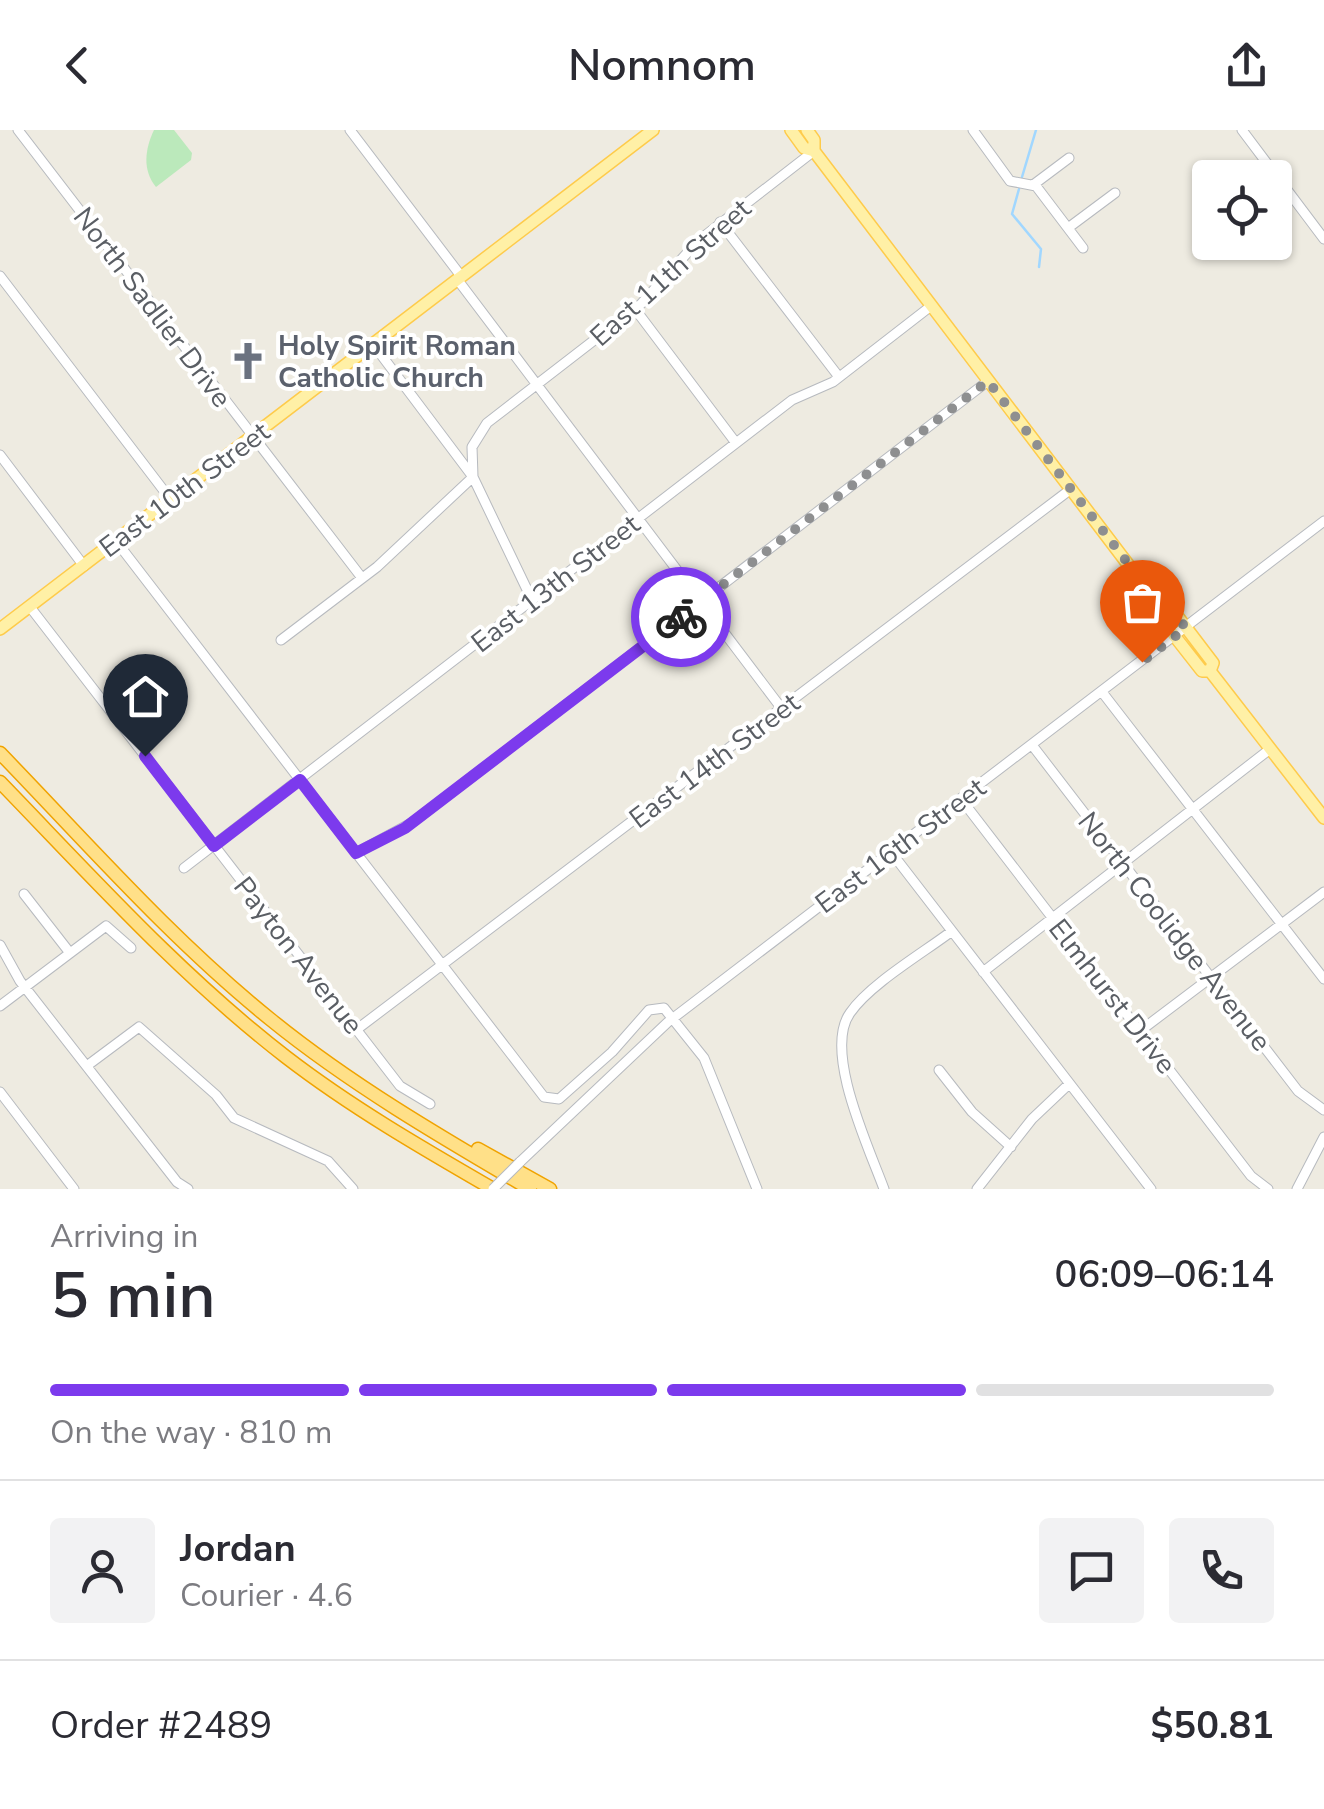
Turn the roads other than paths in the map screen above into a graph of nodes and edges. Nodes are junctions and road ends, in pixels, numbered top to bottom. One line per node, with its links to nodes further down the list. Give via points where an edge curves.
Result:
1 (18, 130): 24 (street, North Sadlier Drive)
2 (350, 130): 17 (street)
3 (653, 130): 17 (main road, East 10th Street)
4 (791, 130): 8 (main road)
5 (807, 130): 8 (main road)
6 (973, 130): 10 (street, via 1010,180)
7 (1242, 130): 14 (street)
8 (814, 151): 12 (street, East 11th Street); 18 (main road)
9 (1069, 158): 10 (street)
10 (1033, 185): 13 (street)
11 (1115, 193): 13 (street)
12 (720, 222): 19 (street, East 11th Street); 21 (street)
13 (1068, 228): 15 (street)
14 (1324, 239)
15 (1083, 248)
16 (0, 276): 29 (street)
17 (459, 278): 20 (main road, East 10th Street); 23 (street)
18 (932, 306): 21 (street, East 13th Street); 22 (main road)
19 (635, 309): 23 (street, East 11th Street); 25 (street)
20 (373, 344): 24 (main road, East 10th Street); 27 (street)
21 (839, 377): 25 (street, East 13th Street, via 792,400)
22 (988, 381): 28 (main road); 37 (street)
23 (537, 384): 27 (street, East 11th Street, via 479,431 471,450); 30 (street)
24 (253, 437): 29 (main road, East 10th Street); 34 (street, North Sadlier Drive)
25 (736, 443): 30 (street, East 13th Street)
26 (0, 455): 33 (street)
27 (473, 477): 34 (street); 36 (street)
28 (1071, 489): 35 (main road); 45 (street, East 14th Street)
29 (171, 500): 32 (main road, East 10th Street)
30 (639, 518): 36 (street, East 13th Street); 37 (street)
31 (1324, 521): 39 (street, East 16th Street)
32 (116, 541): 33 (main road, East 10th Street); 49 (street)
33 (84, 566): 38 (main road, East 10th Street)
34 (362, 578): 42 (street)
35 (1150, 592): 39 (main road, via 1158,592); 41 (main road, via 1147,601)
36 (532, 600): 49 (street, East 13th Street)
37 (702, 601): 45 (street); 56 (street, via 405,828)
38 (30, 607): 40 (main road, East 10th Street); 54 (street, Payton Avenue)
39 (1186, 628): 41 (street, East 16th Street); 43 (main road, via 1213,664)
40 (0, 629)
41 (1175, 636): 43 (main road, via 1202,671); 44 (street, East 16th Street)
42 (281, 640)
43 (1210, 671): 47 (main road)
44 (1102, 692): 46 (street, East 16th Street); 52 (street)
45 (782, 709): 67 (street, East 14th Street)
46 (1032, 745): 51 (street, East 16th Street); 57 (street, North Coolidge Avenue)
47 (1270, 749): 52 (street); 53 (main road)
48 (0, 753): 82 (highway, via 231,986 290,1035)
49 (300, 780): 54 (street, East 13th Street); 56 (street)
50 (0, 782): 89 (highway, via 148,936 252,1030 336,1094)
51 (960, 799): 55 (street, East 16th Street); 61 (street, Elmhurst Drive)
52 (1193, 810): 57 (street); 62 (street)
53 (1322, 811)
54 (214, 846): 58 (street, East 13th Street); 74 (street, Payton Avenue)
55 (891, 852): 63 (street); 73 (street, East 16th Street)
56 (356, 853): 67 (street)
57 (1123, 864): 61 (street); 69 (street, North Coolidge Avenue)
58 (184, 868)
59 (1324, 892): 62 (street)
60 (24, 894): 66 (street)
61 (1053, 918): 68 (street); 75 (street, Elmhurst Drive)
62 (1281, 924): 69 (street); 70 (street)
63 (952, 931): 68 (street); 93 (street, via 856,1006 840,1035 842,1063)
64 (0, 944): 71 (street)
65 (131, 948): 66 (street, via 106,926)
66 (70, 953): 71 (street)
67 (442, 965): 73 (street, via 553,1101 612,1052 649,1010 661,1007); 74 (street, East 14th Street)
68 (983, 972): 78 (street)
69 (1211, 977): 75 (street); 81 (street, North Coolidge Avenue, via 1298,1090)
70 (1324, 979)
71 (25, 988): 72 (street); 76 (street)
72 (0, 1006)
73 (674, 1017): 89 (street, East 16th Street, bridge); 92 (street, via 708,1065)
74 (356, 1030): 80 (street, Payton Avenue, via 400,1086)
75 (1140, 1031): 96 (street, Elmhurst Drive)
76 (88, 1066): 87 (street); 88 (street, via 138,1027 234,1118 328,1162)
77 (939, 1070): 84 (street)
78 (1069, 1084): 84 (street); 85 (street)
79 (0, 1092): 86 (street)
80 (430, 1104)
81 (1324, 1110)
82 (406, 1113): 90 (highway); 91 (highway)
83 (1324, 1136): 97 (street)
84 (1011, 1147): 94 (street)
85 (1148, 1185): 95 (street)
86 (74, 1189)
87 (188, 1189)
88 (353, 1189)
89 (493, 1189)
90 (530, 1189)
91 (550, 1189)
92 (757, 1189)
93 (884, 1189)
94 (977, 1189)
95 (1133, 1189)
96 (1268, 1189)
97 (1297, 1189)

